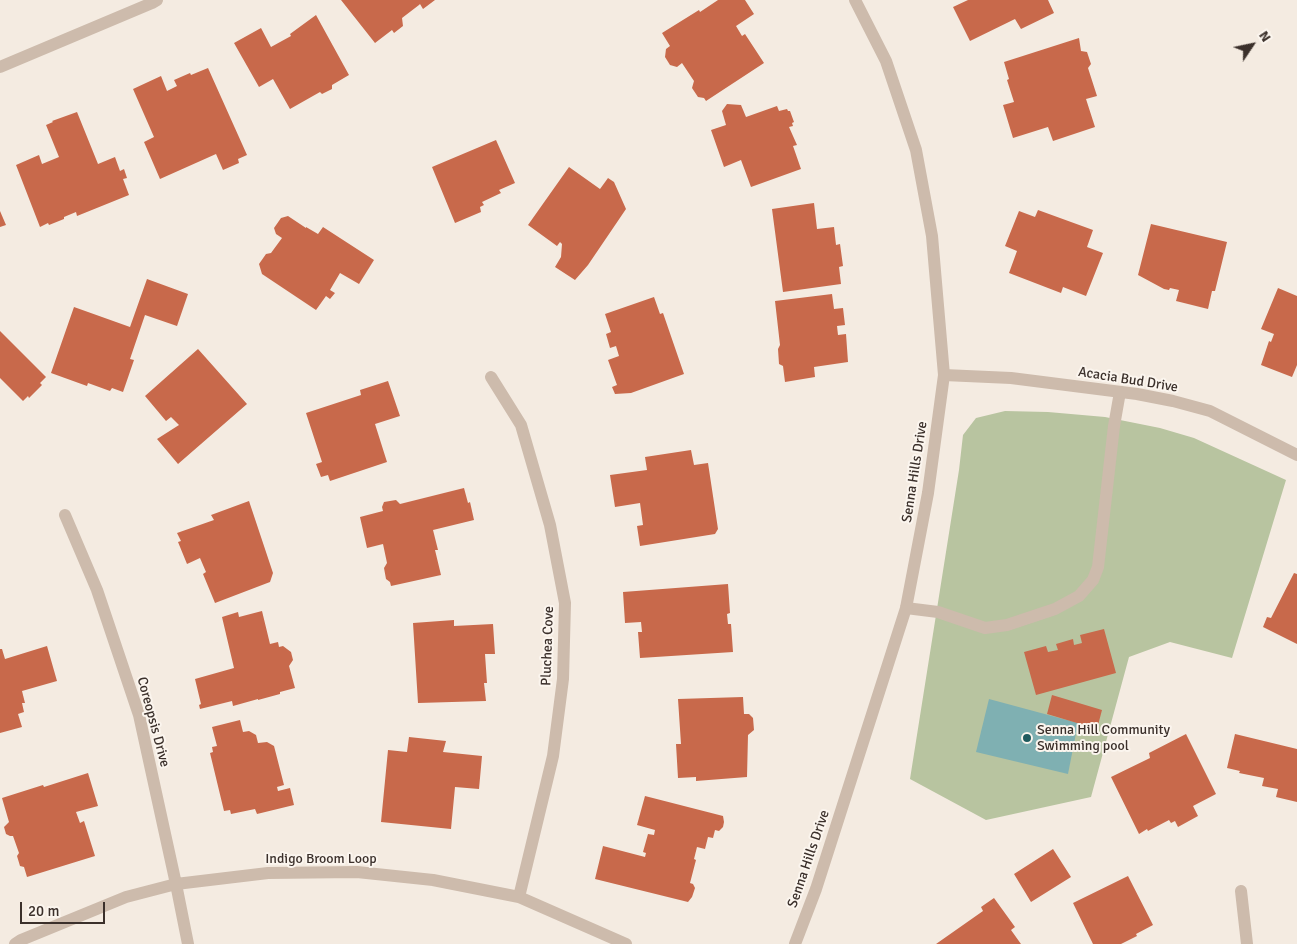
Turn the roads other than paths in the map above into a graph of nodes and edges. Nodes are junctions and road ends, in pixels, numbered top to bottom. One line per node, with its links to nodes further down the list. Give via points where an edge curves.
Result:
1 (158, 0): 3 (street)
2 (855, 0): 4 (street, Senna Hills Drive, via 886,61 916,150 932,236)
3 (0, 67)
4 (944, 375): 6 (street, Acacia Bud Drive, via 1011,378); 9 (street, Senna Hills Drive, via 928,493)
5 (492, 376): 12 (street, Pluchea Cove, via 521,425 550,525 565,603 563,679 553,756)
6 (1120, 392): 7 (street, Acacia Bud Drive, via 1210,411); 9 (street, via 1098,567 1093,580 1079,596 1007,625 985,628 938,612)
7 (1297, 455)
8 (65, 515): 10 (street, Coreopsis Drive, via 97,590 139,715)
9 (906, 608): 16 (street, Senna Hills Drive, via 816,889)
10 (176, 884): 12 (street, Indigo Broom Loop, via 268,873 357,872 433,880); 13 (street, Indigo Broom Loop, via 126,896); 14 (street, Coreopsis Drive)
11 (1241, 891): 17 (street)
12 (519, 896): 15 (street, Indigo Broom Loop)
13 (15, 944)
14 (188, 944)
15 (626, 944)
16 (795, 944)
17 (1247, 944)

